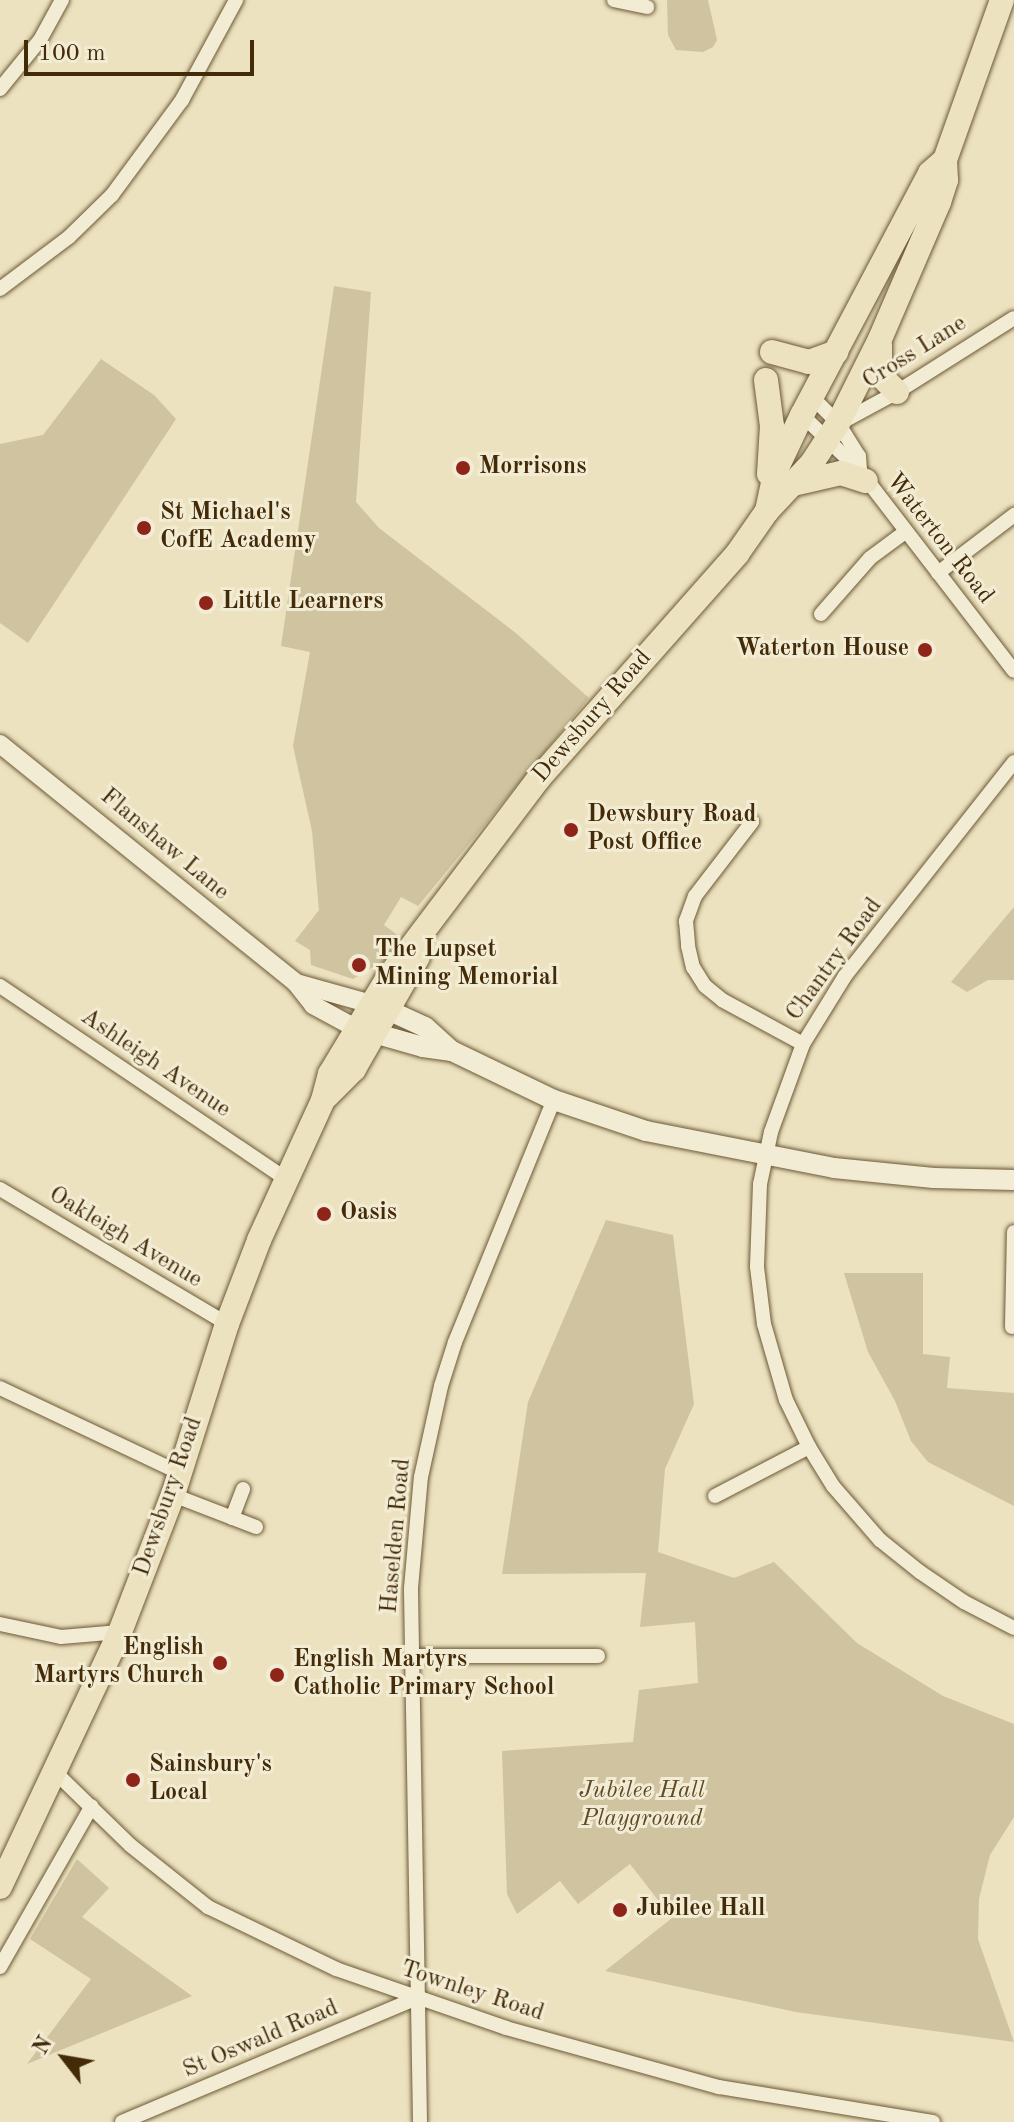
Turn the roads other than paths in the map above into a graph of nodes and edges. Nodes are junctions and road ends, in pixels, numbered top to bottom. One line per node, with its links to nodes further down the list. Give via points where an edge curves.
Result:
1 (62, 0): 6 (street, via 40,40)
2 (236, 0): 8 (street, via 182,100 112,195 69,237)
3 (614, 0): 5 (street)
4 (1002, 0): 7 (highway, Dewsbury Road)
5 (647, 7)
6 (0, 89)
7 (945, 160): 10 (highway, Dewsbury Road, via 939,202); 12 (highway, Dewsbury Road, via 930,173)
8 (0, 289)
9 (1014, 318): 14 (street, Cross Lane)
10 (880, 339): 14 (highway, via 880,375); 15 (highway, via 849,367)
11 (772, 352): 12 (highway, via 809,362)
12 (836, 352): 15 (highway, Dewsbury Road)
13 (766, 380): 17 (highway)
14 (897, 392): 15 (street, Cross Lane)
15 (820, 419): 16 (street, Waterton Road, via 859,456); 17 (highway, Dewsbury Road); 17 (highway, Dewsbury Road)
16 (863, 476): 17 (highway, via 841,473); 19 (street, Waterton Road)
17 (776, 494): 28 (highway, Dewsbury Road, via 726,567 539,778 427,931 415,966)
18 (1014, 515): 20 (street)
19 (905, 532): 20 (street, Waterton Road); 21 (street, via 870,558)
20 (938, 573): 22 (street, Waterton Road)
21 (821, 614)
22 (1014, 671)
23 (0, 744): 26 (street, Flanshaw Lane)
24 (1014, 762): 30 (street, Chantry Road, via 845,976)
25 (752, 822): 30 (street, via 695,896 686,921 688,946 705,986)
26 (296, 983): 28 (street, Flanshaw Lane); 29 (street, Flanshaw Lane, via 313,1005)
27 (0, 986): 34 (street, Ashleigh Avenue)
28 (380, 1006): 29 (highway, Dewsbury Road); 31 (main road, via 425,1027)
29 (366, 1030): 31 (main road); 34 (highway, Dewsbury Road, via 330,1074)
30 (803, 1044): 33 (street, Chantry Road)
31 (452, 1051): 32 (main road)
32 (554, 1100): 33 (main road, via 646,1131); 50 (street, Haselden Road, via 441,1386 421,1477)
33 (766, 1158): 35 (main road, via 888,1174); 41 (street, Chantry Road, via 757,1267 764,1324 786,1400)
34 (285, 1178): 38 (highway, Dewsbury Road)
35 (1014, 1180)
36 (0, 1189): 38 (street, Oakleigh Avenue)
37 (1014, 1232): 39 (street)
38 (227, 1324): 42 (highway, Dewsbury Road)
39 (1012, 1327)
40 (0, 1388): 42 (street)
41 (809, 1447): 44 (street); 48 (street, Chantry Road, via 833,1486 880,1540 941,1588)
42 (177, 1484): 45 (street); 49 (highway, Dewsbury Road)
43 (243, 1489): 45 (street)
44 (715, 1496)
45 (232, 1518): 46 (street)
46 (256, 1527)
47 (0, 1624): 49 (street, via 61,1637)
48 (1014, 1628)
49 (120, 1632): 52 (highway, Dewsbury Road)
50 (411, 1656): 51 (street); 56 (street, Haselden Road)
51 (598, 1656)
52 (56, 1773): 53 (street, Townley Road); 54 (highway, Dewsbury Road)
53 (92, 1806): 55 (street); 56 (street, Townley Road, via 147,1860 208,1907 336,1969)
54 (0, 1887)
55 (0, 1967)
56 (417, 1998): 57 (street, St Oswald Road); 58 (street, Haselden Road); 59 (street, Townley Road, via 719,2087)
57 (122, 2122)
58 (420, 2122)
59 (933, 2122)

